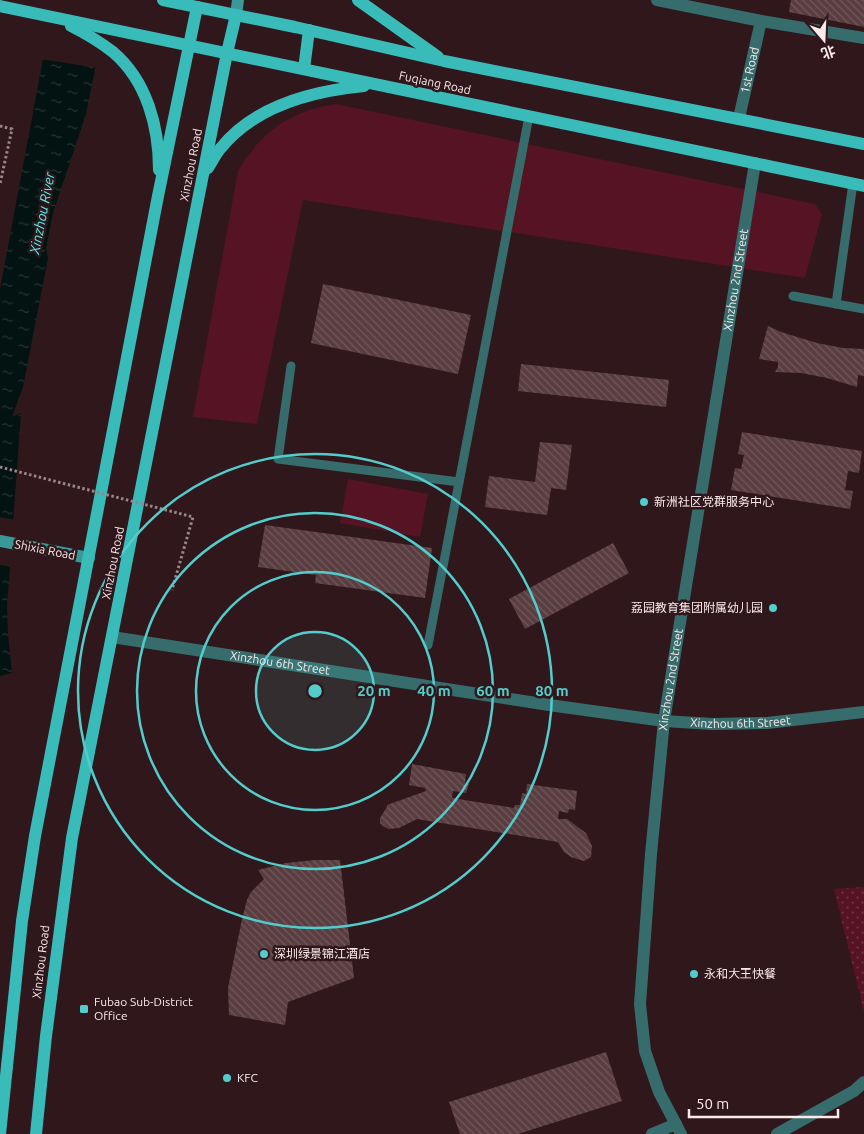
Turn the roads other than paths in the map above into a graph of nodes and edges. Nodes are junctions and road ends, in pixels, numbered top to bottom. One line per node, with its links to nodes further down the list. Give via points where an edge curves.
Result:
1 (163, 0): 5 (main road, Fuqiang Road)
2 (238, 0): 7 (street, Xinzhou Road)
3 (358, 0): 14 (main road)
4 (657, 0): 9 (street)
5 (198, 4): 7 (main road, Fuqiang Road); 12 (main road, Xinzhou Road)
6 (0, 6): 8 (main road, Fuqiang Road)
7 (236, 15): 10 (main road, Fuqiang Road); 13 (main road, Xinzhou Road)
8 (60, 20): 12 (main road, Fuqiang Road); 23 (main road, via 113,52 143,93 154,122 159,158)
9 (761, 22): 11 (street); 18 (street, 1st Road)
10 (309, 30): 14 (main road, Fuqiang Road); 15 (main road)
11 (864, 38)
12 (190, 45): 13 (main road, Fuqiang Road); 23 (main road, Xinzhou Road)
13 (227, 53): 15 (main road, Fuqiang Road); 21 (main road, Xinzhou Road)
14 (444, 62): 18 (main road, Fuqiang Road)
15 (304, 69): 16 (main road, Fuqiang Road)
16 (378, 85): 17 (main road, Fuqiang Road); 21 (main road, via 315,94 262,114 239,129 219,149)
17 (529, 116): 20 (main road, Fuqiang Road); 28 (lane)
18 (739, 118): 19 (main road, Fuqiang Road)
19 (864, 144)
20 (755, 163): 22 (main road, Fuqiang Road); 34 (street, Xinzhou 2nd Street)
21 (202, 177): 31 (main road, Xinzhou Road)
22 (858, 185): 25 (lane)
23 (158, 196): 30 (main road, Xinzhou Road)
24 (793, 296): 25 (lane)
25 (836, 304): 26 (lane)
26 (864, 309)
27 (291, 366): 28 (lane, via 278,459)
28 (459, 482): 32 (lane)
29 (0, 541): 30 (street, Shixia Road)
30 (89, 558): 37 (main road, Xinzhou Road, via 30,867)
31 (112, 637): 34 (street, Xinzhou 6th Street); 38 (main road, Xinzhou Road, via 72,838)
32 (428, 645)
33 (864, 712): 34 (street, Xinzhou 6th Street, via 767,723)
34 (664, 721): 36 (street, Xinzhou 2nd Street, via 650,854 640,1004 645,1051 659,1092)
35 (864, 1082): 40 (street, via 854,1091)
36 (679, 1129): 39 (street)
37 (0, 1134)
38 (36, 1134)
39 (652, 1134)
40 (777, 1134)

